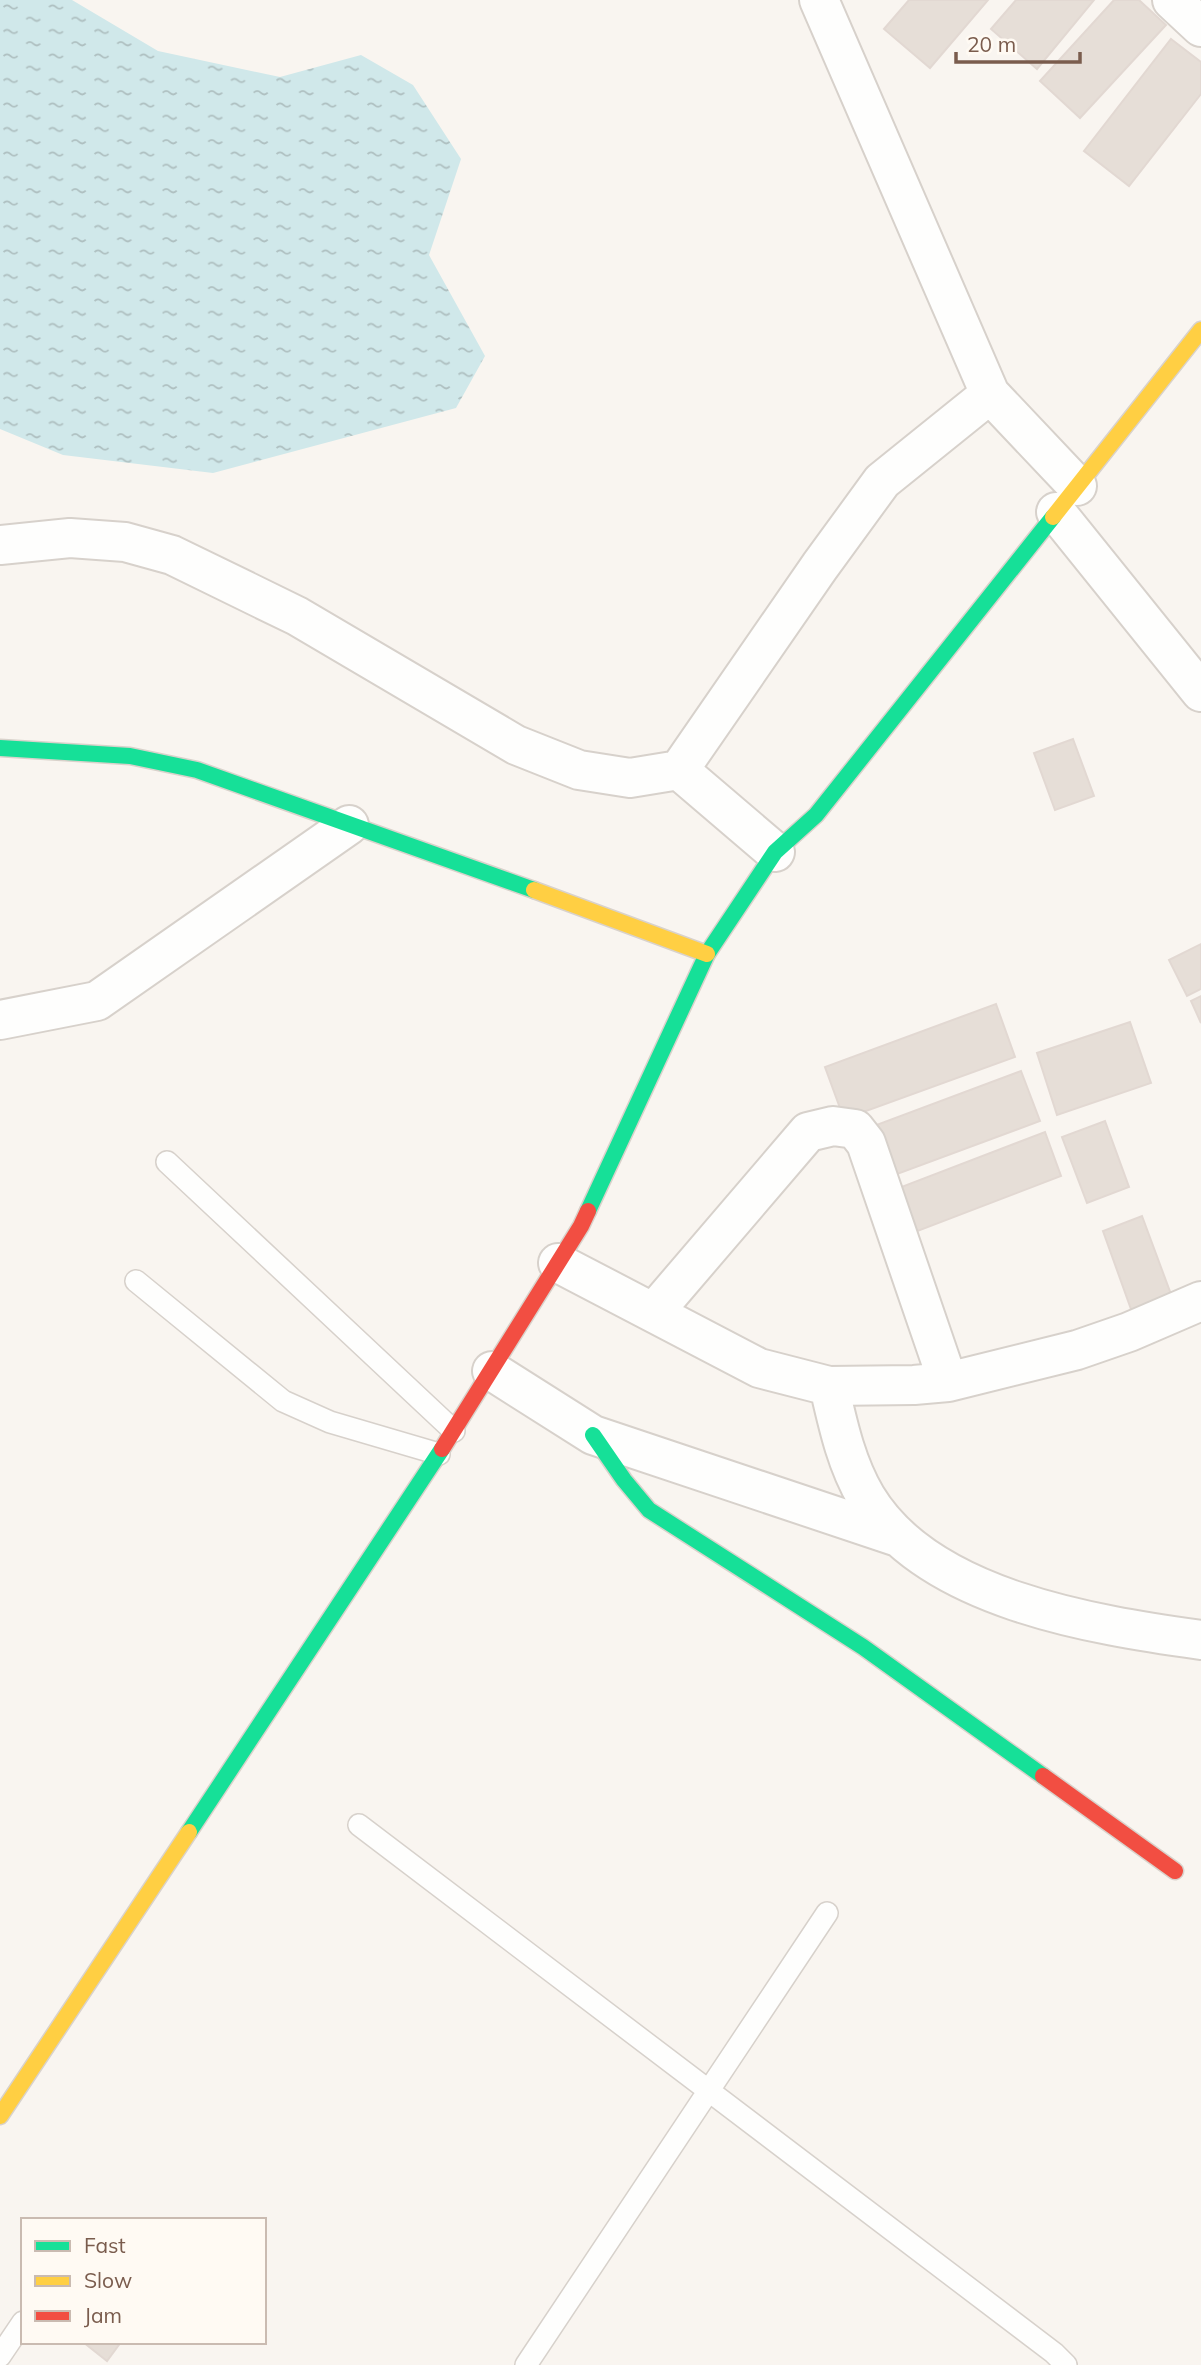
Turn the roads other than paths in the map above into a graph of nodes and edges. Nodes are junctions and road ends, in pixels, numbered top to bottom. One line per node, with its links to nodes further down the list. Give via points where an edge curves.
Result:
1 (819, 0): 5 (street)
2 (1172, 0): 3 (street)
3 (1201, 27)
4 (1201, 330): 6 (street)
5 (990, 394): 6 (street); 10 (street, via 882,481)
6 (1067, 499): 8 (street); 12 (street, via 816,815)
7 (0, 545): 10 (street, via 70,538 125,542 172,555 297,616 516,745 579,770 630,778)
8 (1201, 692)
9 (0, 748): 11 (street, via 131,756 197,770)
10 (679, 770): 12 (street)
11 (349, 825): 13 (street); 14 (street, via 97,1001)
12 (775, 852): 13 (street)
13 (706, 954): 16 (street, via 581,1226)
14 (0, 1020)
15 (167, 1162): 23 (lane)
16 (558, 1263): 19 (street); 20 (street)
17 (136, 1281): 25 (lane, via 284,1401 330,1422)
18 (1201, 1301): 21 (street, via 1077,1350)
19 (654, 1312): 21 (street, via 808,1132 833,1126 855,1129 866,1143); 22 (street, via 759,1368)
20 (492, 1371): 23 (street); 24 (street)
21 (948, 1381): 22 (street)
22 (829, 1386): 26 (street, via 847,1459 867,1499)
23 (454, 1431): 25 (street)
24 (593, 1435): 26 (street); 29 (street, via 649,1510 863,1647)
25 (439, 1454): 32 (street)
26 (898, 1537): 27 (street, via 941,1569 1014,1600 1107,1624)
27 (1201, 1640)
28 (359, 1825): 31 (lane)
29 (1175, 1871)
30 (827, 1913): 31 (lane)
31 (708, 2091): 35 (lane); 36 (lane)
32 (0, 2116)
33 (21, 2325): 34 (lane)
34 (0, 2356)
35 (526, 2365)
36 (1066, 2365)

